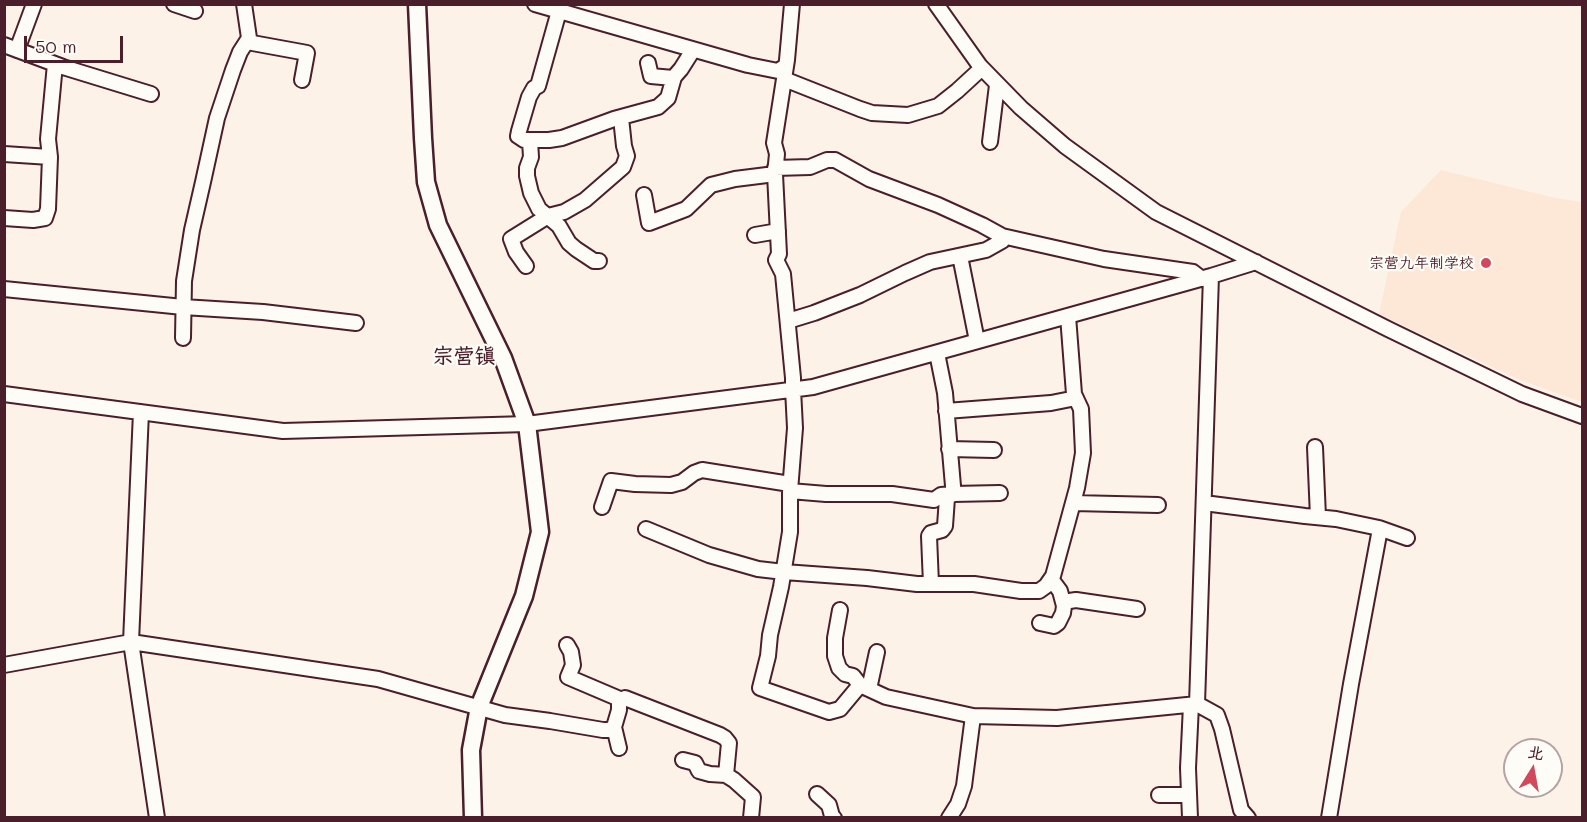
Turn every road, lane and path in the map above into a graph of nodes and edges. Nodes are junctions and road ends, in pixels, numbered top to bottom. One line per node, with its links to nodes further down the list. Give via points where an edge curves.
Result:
1 (34, 4): 11 (street)
2 (174, 4): 8 (street)
3 (244, 4): 10 (street)
4 (417, 4): 52 (street, via 426,182 438,225 503,358)
5 (535, 4): 9 (street)
6 (792, 4): 16 (street)
7 (936, 4): 15 (street)
8 (195, 11)
9 (559, 11): 12 (street); 22 (street, via 538,86 529,97 518,136)
10 (247, 42): 18 (street, via 307,53); 39 (street, via 217,118 192,230)
11 (11, 47): 14 (street)
12 (693, 50): 16 (street); 17 (street)
13 (648, 63): 17 (street, via 651,76)
14 (55, 64): 20 (street); 25 (street)
15 (982, 68): 16 (street, via 938,106 908,115 872,113 826,97); 19 (street)
16 (785, 72): 26 (street, via 774,143)
17 (674, 78): 21 (street, via 668,98 658,107)
18 (302, 80)
19 (997, 86): 23 (street); 35 (street, via 1065,146 1156,212)
20 (151, 94)
21 (621, 118): 22 (street, via 562,138); 28 (street, via 627,156 623,167 585,200)
22 (530, 141): 28 (street, via 527,176 531,193 539,209)
23 (990, 142)
24 (4, 154): 25 (street)
25 (50, 157): 29 (street, via 45,218)
26 (775, 171): 27 (street, via 711,185 686,209 649,223); 30 (street); 32 (street, via 835,160 869,179 938,205)
27 (644, 195)
28 (548, 216): 34 (street, via 569,243 586,257); 36 (street, via 512,239)
29 (4, 218)
30 (778, 231): 31 (street); 41 (street, via 776,260 783,274)
31 (755, 235)
32 (1002, 236): 33 (street, via 1002,241 986,250); 37 (street, via 1104,259 1193,272)
33 (960, 256): 41 (street, via 930,262 860,295); 44 (street)
34 (599, 261)
35 (1256, 262): 37 (street); 51 (street, via 1522,394)
36 (526, 266)
37 (1207, 278): 40 (street); 60 (street)
38 (4, 289): 39 (street)
39 (183, 307): 42 (street); 43 (street)
40 (1068, 316): 44 (street); 48 (street)
41 (788, 321): 46 (street)
42 (356, 322)
43 (183, 338)
44 (976, 341): 45 (street)
45 (937, 352): 46 (street, via 813,387); 49 (street)
46 (793, 389): 52 (street); 56 (street, via 795,428)
47 (4, 394): 50 (street)
48 (1076, 398): 49 (street); 59 (street, via 1081,409 1083,453)
49 (946, 411): 54 (street)
50 (141, 412): 52 (street, via 283,431); 74 (street)
51 (1582, 416)
52 (527, 424): 81 (street, via 540,532 524,596)
53 (1315, 447): 63 (street)
54 (949, 449): 55 (street); 57 (street)
55 (994, 450)
56 (790, 488): 57 (street, via 934,500); 62 (street, via 702,471 671,485 611,481); 67 (street, via 790,532)
57 (953, 494): 58 (street); 69 (street, via 947,498 945,526 929,536)
58 (1000, 494)
59 (1073, 503): 61 (street); 68 (street)
60 (1204, 503): 63 (street); 80 (street)
61 (1158, 505)
62 (602, 507)
63 (1318, 517): 65 (street)
64 (646, 529): 67 (street, via 710,555)
65 (1380, 529): 66 (street); 97 (street)
66 (1407, 538)
67 (783, 572): 69 (street); 78 (street, via 760,688 829,712 840,710)
68 (1051, 579): 69 (street, via 1039,591); 70 (street)
69 (930, 584)
70 (1063, 602): 71 (street, via 1076,600); 73 (street, via 1058,624)
71 (1137, 609)
72 (840, 610): 78 (street, via 835,656 839,668)
73 (1040, 623)
74 (131, 642): 77 (street); 81 (street, via 378,679); 90 (street)
75 (567, 645): 79 (street, via 573,665 568,677)
76 (877, 652): 78 (street)
77 (4, 664)
78 (865, 687): 82 (street, via 886,697)
79 (622, 700): 83 (street); 86 (street, via 725,738 729,743)
80 (1194, 705): 82 (street, via 1057,718); 89 (street); 96 (street, via 1217,715 1241,810)
81 (479, 707): 83 (street, via 505,715 597,729); 91 (street, via 471,750)
82 (973, 717): 94 (street, via 963,786)
83 (614, 727): 84 (street)
84 (619, 748)
85 (683, 760): 86 (street, via 699,771)
86 (726, 775): 92 (street, via 753,796)
87 (817, 794): 93 (street, via 829,805)
88 (1159, 795): 89 (street)
89 (1189, 795): 95 (street)
90 (157, 818)
91 (473, 818)
92 (751, 818)
93 (834, 818)
94 (949, 818)
95 (1190, 818)
96 (1248, 818)
97 (1329, 818)

